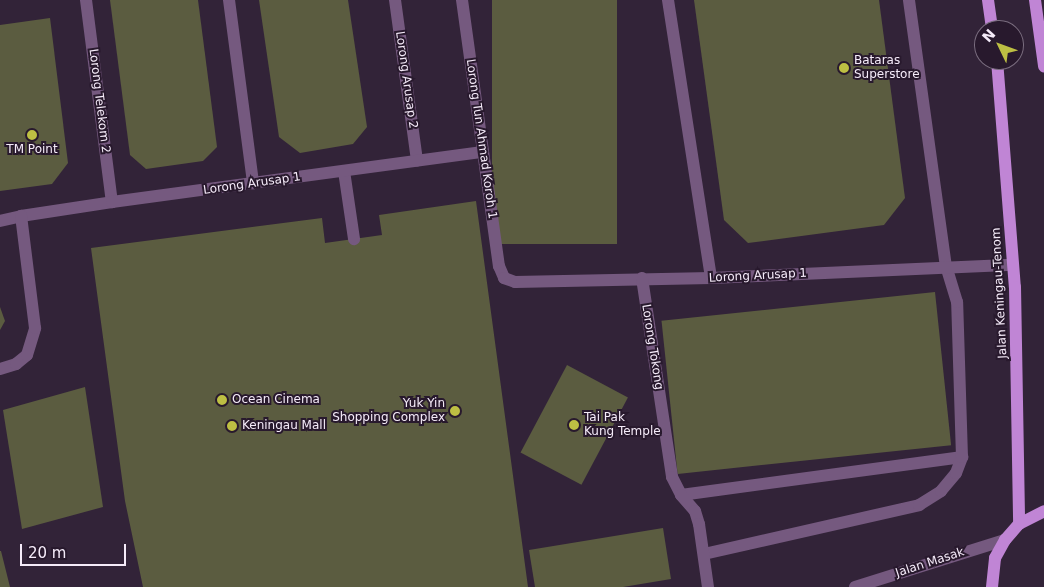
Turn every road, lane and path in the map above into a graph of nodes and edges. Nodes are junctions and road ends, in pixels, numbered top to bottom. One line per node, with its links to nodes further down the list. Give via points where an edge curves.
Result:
1 (86, 0): 16 (street, Lorong Telekom 2)
2 (230, 0): 15 (street)
3 (395, 0): 13 (street, Lorong Arusap 2)
4 (462, 0): 12 (street, Lorong Tun Ahmad Koroh 1)
5 (668, 0): 24 (street)
6 (909, 0): 21 (street)
7 (988, 0): 9 (main road)
8 (1035, 0): 10 (main road)
9 (991, 20)
10 (1044, 66)
11 (998, 70): 20 (main road, Jalan Keningau-Tenom)
12 (483, 152): 13 (street, Lorong Arusap 1); 22 (street, Lorong Tun Ahmad Koroh 1, via 499,266)
13 (417, 161): 14 (street, Lorong Arusap 1)
14 (344, 170): 15 (street, Lorong Arusap 1); 19 (street)
15 (253, 183): 16 (street, Lorong Arusap 1)
16 (112, 202): 17 (street, Lorong Arusap 1)
17 (21, 216): 18 (street, Lorong Arusap 1); 25 (street, via 35,328 27,355 16,364)
18 (0, 221)
19 (354, 239)
20 (1013, 266): 21 (street, Lorong Arusap 1); 29 (main road, Jalan Keningau-Tenom, via 1019,408)
21 (946, 267): 24 (street, Lorong Arusap 1); 26 (street, via 957,302)
22 (504, 278): 23 (street, Lorong Arusap 1, via 516,282)
23 (642, 278): 24 (street, Lorong Arusap 1); 27 (street, Lorong Tokong, via 672,477)
24 (711, 278)
25 (0, 369)
26 (962, 457): 27 (street); 31 (street, via 956,474 940,491 919,505)
27 (681, 495): 31 (street, Lorong Tokong, via 695,511)
28 (1044, 511): 29 (main road)
29 (1019, 524): 30 (main road)
30 (1005, 540): 33 (street, Jalan Masak); 34 (main road, via 995,558)
31 (704, 554): 32 (street, Lorong Tokong)
32 (708, 587)
33 (855, 587)
34 (992, 587)

